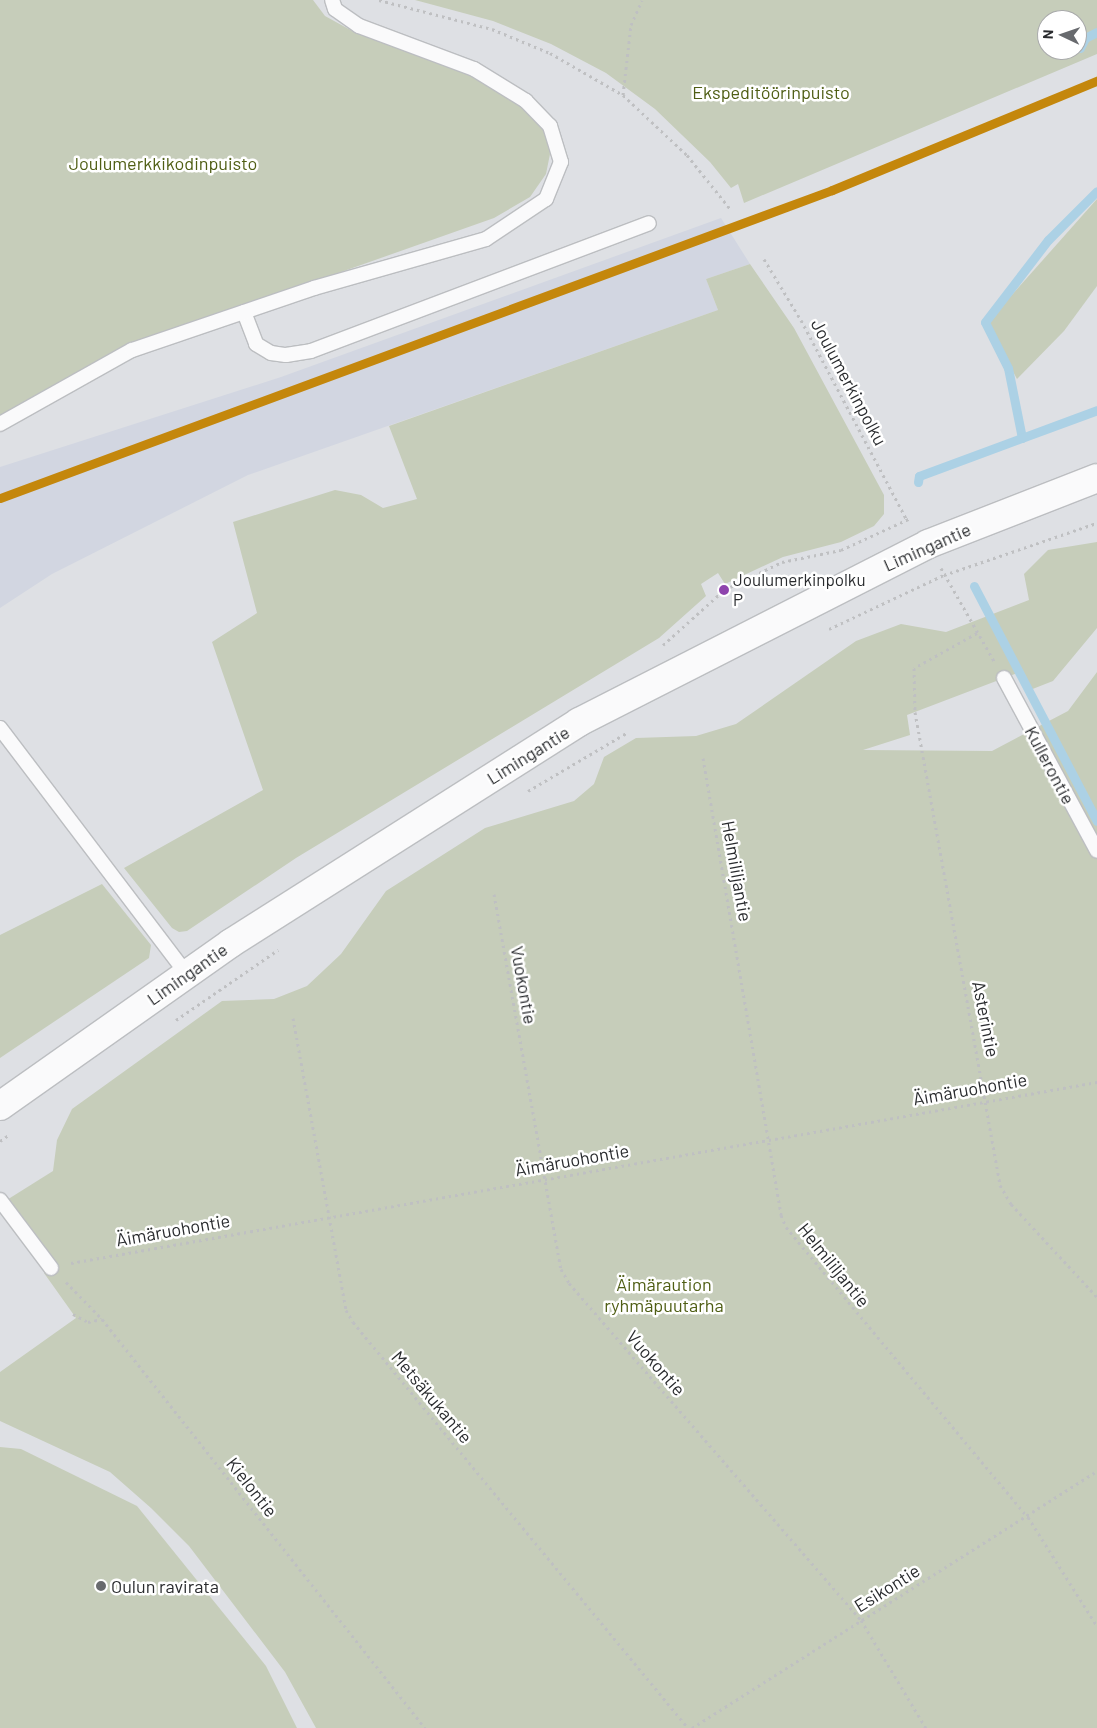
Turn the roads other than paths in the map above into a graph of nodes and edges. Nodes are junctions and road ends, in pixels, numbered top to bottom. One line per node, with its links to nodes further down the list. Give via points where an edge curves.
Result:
1 (332, 0): 3 (lane, via 335,9 359,26 474,69 526,101 550,126 561,162 546,200 486,238)
2 (648, 223): 3 (lane, via 311,351 286,355 271,353 256,344)
3 (244, 312): 4 (lane, via 132,350)
4 (0, 424)
5 (1097, 478): 9 (main road, Limingantie, via 928,544 579,722)
6 (1004, 678): 8 (lane, Kullerontie)
7 (0, 728): 9 (lane)
8 (1097, 851)
9 (187, 974): 10 (main road, Limingantie)
10 (0, 1106)
11 (0, 1200): 12 (lane)
12 (52, 1268)

